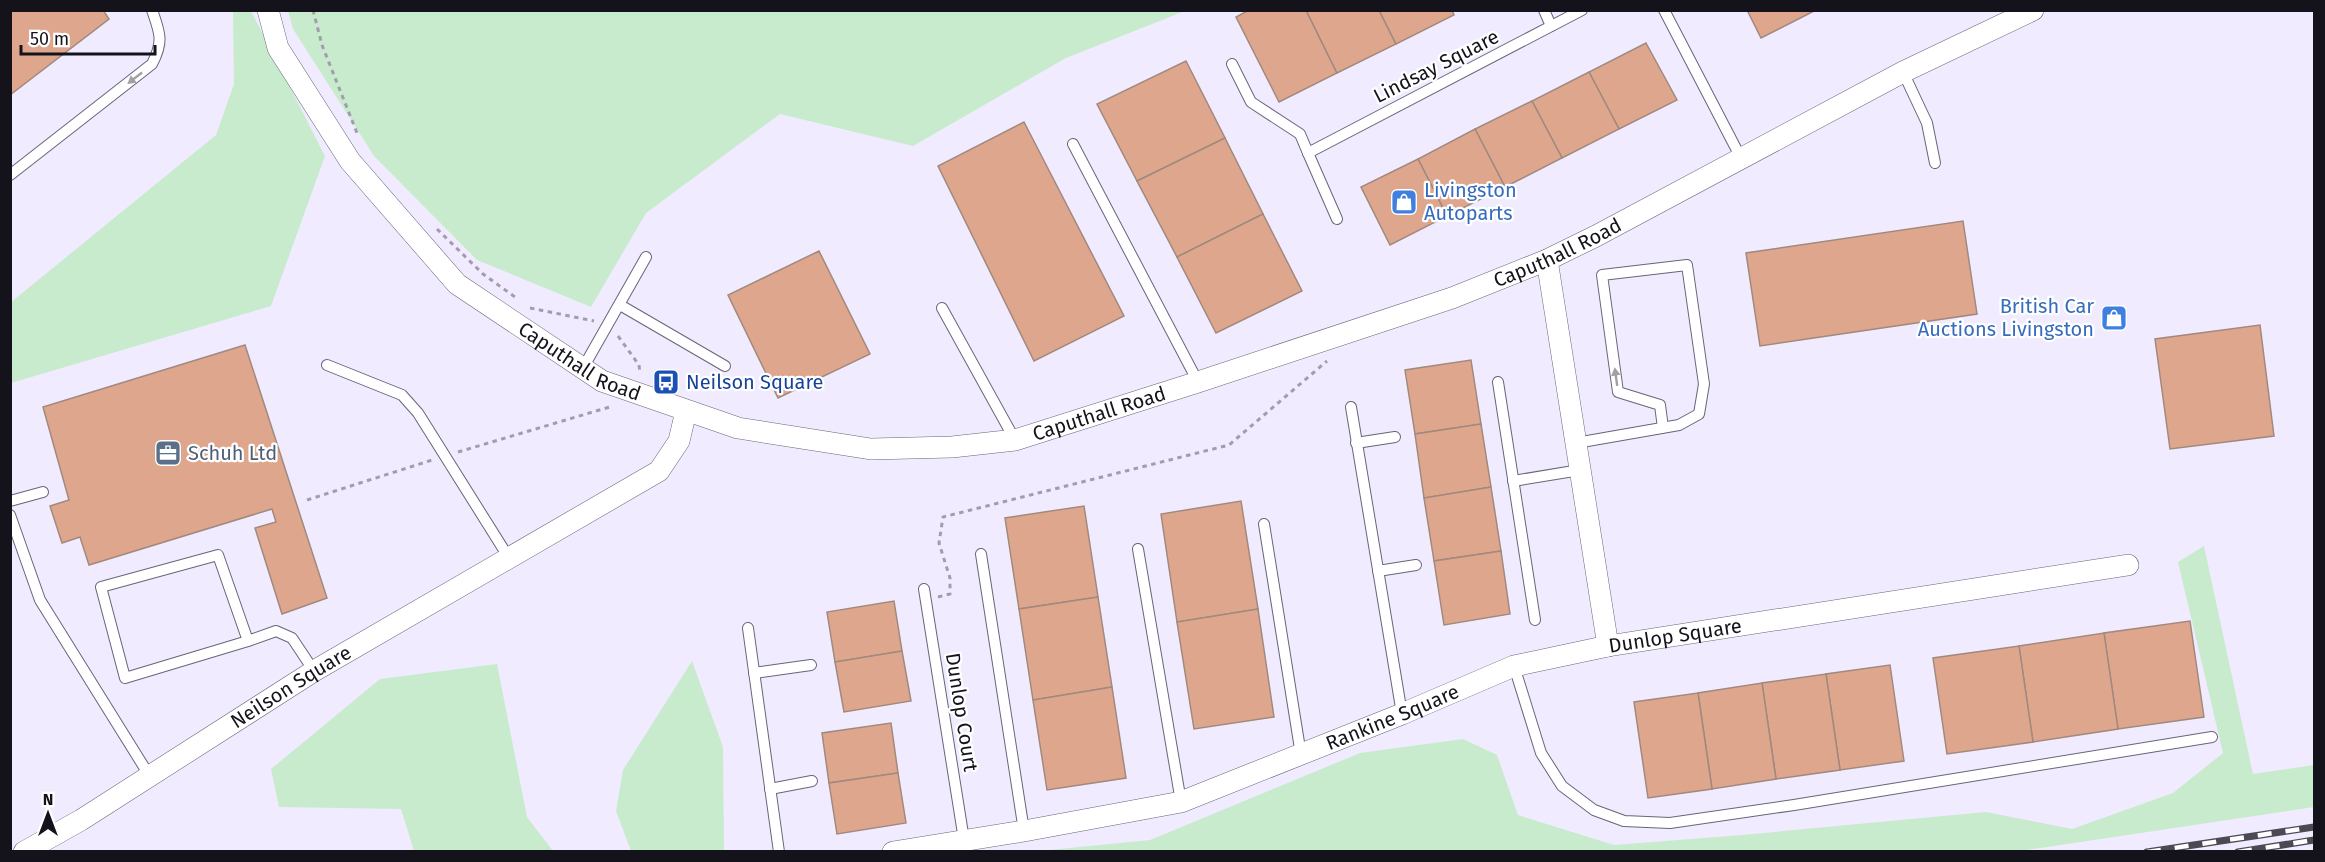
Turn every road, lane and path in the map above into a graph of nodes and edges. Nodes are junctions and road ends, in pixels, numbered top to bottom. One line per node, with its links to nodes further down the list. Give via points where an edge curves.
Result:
1 (152, 10): 16 (lane, one-way to 16, via 161,36 152,64)
2 (268, 10): 27 (street, Caputhall Road, via 278,48 351,161 457,284)
3 (313, 10): 11 (path, via 322,45)
4 (1544, 10): 8 (lane)
5 (1581, 10): 8 (lane, Lindsay Square)
6 (1664, 10): 14 (lane)
7 (2033, 10): 10 (street, Caputhall Road)
8 (1551, 26): 13 (lane, Lindsay Square)
9 (1232, 64): 13 (lane, via 1251,102 1300,134)
10 (1904, 72): 14 (street, Caputhall Road); 15 (lane, via 1927,123)
11 (359, 140)
12 (1073, 144): 28 (lane)
13 (1308, 153): 17 (lane)
14 (1742, 160): 20 (street, Caputhall Road)
15 (1935, 163)
16 (10, 175)
17 (1337, 219)
18 (433, 225): 23 (path, via 483,274 531,309)
19 (646, 257): 21 (lane)
20 (1547, 260): 28 (street, Caputhall Road, via 1452,298); 37 (street, Dunlop Square)
21 (620, 305): 23 (lane); 26 (lane)
22 (942, 308): 35 (lane)
23 (609, 324): 27 (lane); 30 (path, via 639,365)
24 (1334, 355): 53 (path, via 1229,445 943,517 939,543 950,578 950,594)
25 (327, 365): 38 (lane, via 402,394)
26 (725, 366)
27 (584, 368): 30 (street, Caputhall Road, via 602,381)
28 (1198, 382): 35 (street, Caputhall Road)
29 (1498, 382): 40 (lane)
30 (643, 396): 32 (street, Caputhall Road); 38 (path)
31 (1351, 407): 36 (lane)
32 (686, 411): 35 (street, Caputhall Road, via 738,428 871,448 951,447); 48 (street, Neilson Square, via 678,441 659,471)
33 (1663, 428): 33 (lane, one-way to 33, via 1660,405 1618,392 1602,275 1688,265 1704,384 1700,414); 37 (lane)
34 (1395, 437): 36 (lane)
35 (1015, 440)
36 (1356, 443): 51 (lane)
37 (1576, 443): 39 (street, Dunlop Square)
38 (445, 456): 43 (path); 48 (lane)
39 (1580, 470): 40 (lane); 57 (street, Dunlop Square)
40 (1513, 481): 54 (lane)
41 (43, 492): 42 (lane)
42 (10, 501)
43 (307, 501)
44 (10, 515): 65 (lane, via 40,600)
45 (1264, 524): 64 (lane)
46 (1138, 549): 68 (lane)
47 (981, 554): 69 (lane)
48 (509, 558): 60 (street, Neilson Square)
49 (1416, 565): 51 (lane)
50 (2128, 565): 57 (street, Dunlop Square)
51 (1378, 571): 62 (lane)
52 (924, 589): 53 (lane, Dunlop Court)
53 (926, 600): 70 (lane, Dunlop Court)
54 (1535, 620)
55 (748, 628): 61 (lane)
56 (248, 641): 56 (lane, via 218,555 101,586 125,678); 60 (lane, via 276,630 292,638)
57 (1608, 646): 59 (street, Rankine Square)
58 (811, 665): 61 (lane)
59 (1514, 666): 62 (street, Rankine Square); 63 (lane, via 1540,753 1562,786 1594,810 1624,821 1670,823)
60 (314, 671): 65 (street, Neilson Square)
61 (754, 673): 67 (lane)
62 (1402, 714): 64 (street, Rankine Square)
63 (2212, 737)
64 (1301, 755): 68 (street, Rankine Square)
65 (149, 775): 71 (street, Neilson Square)
66 (812, 781): 67 (lane)
67 (770, 789): 72 (lane)
68 (1182, 802): 69 (street, Rankine Square)
69 (1024, 831): 70 (street, Rankine Square)
70 (964, 840): 73 (street, Rankine Square)
71 (24, 852)
72 (779, 852)
73 (893, 852)

